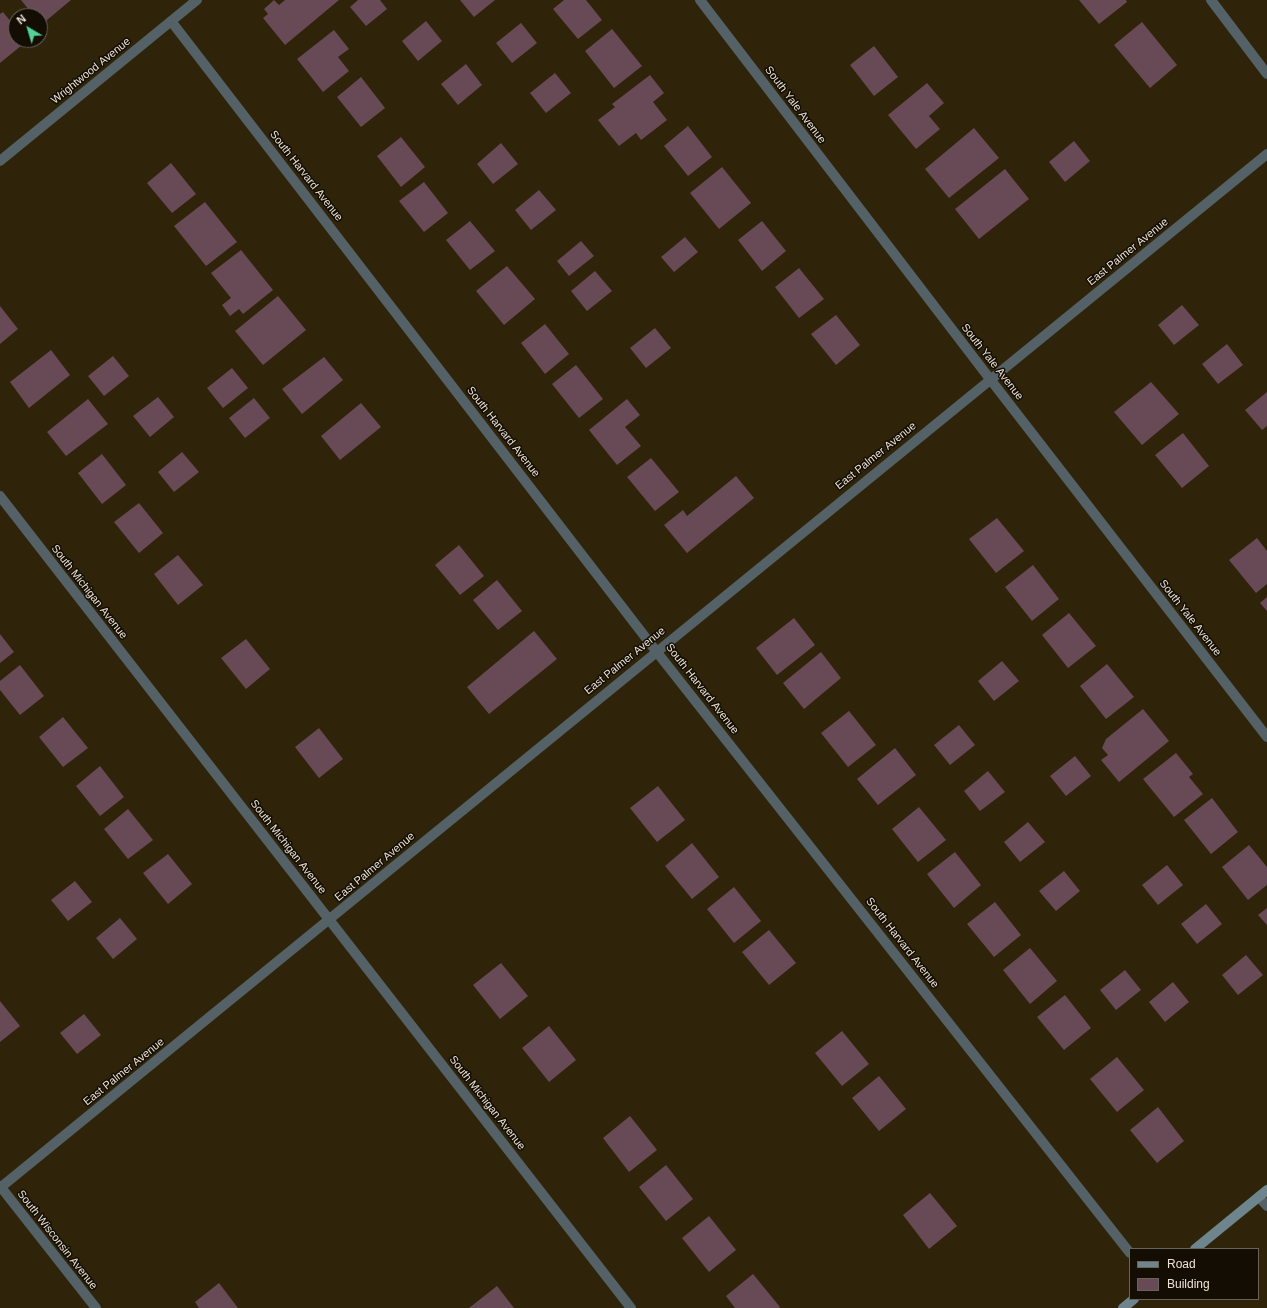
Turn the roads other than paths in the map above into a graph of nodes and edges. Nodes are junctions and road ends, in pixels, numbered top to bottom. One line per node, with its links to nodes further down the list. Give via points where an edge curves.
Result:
1 (197, 0): 4 (street, Wrightwood Avenue)
2 (700, 0): 8 (street, South Yale Avenue)
3 (1211, 0): 5 (street)
4 (171, 21): 7 (street, Wrightwood Avenue); 10 (street, South Harvard Avenue)
5 (1267, 74)
6 (1267, 154): 8 (street, East Palmer Avenue)
7 (0, 161)
8 (990, 379): 10 (street, East Palmer Avenue); 11 (street, South Yale Avenue)
9 (0, 496): 12 (street, South Michigan Avenue)
10 (656, 650): 12 (street, East Palmer Avenue); 17 (street, South Harvard Avenue)
11 (1267, 736)
12 (330, 920): 13 (street, East Palmer Avenue); 20 (street, South Michigan Avenue)
13 (0, 1187): 19 (street, South Wisconsin Avenue)
14 (1263, 1194): 15 (street); 16 (street)
15 (1267, 1206)
16 (1196, 1248)
17 (1129, 1252)
18 (1133, 1300): 21 (street)
19 (96, 1308)
20 (631, 1308)
21 (1123, 1308)

